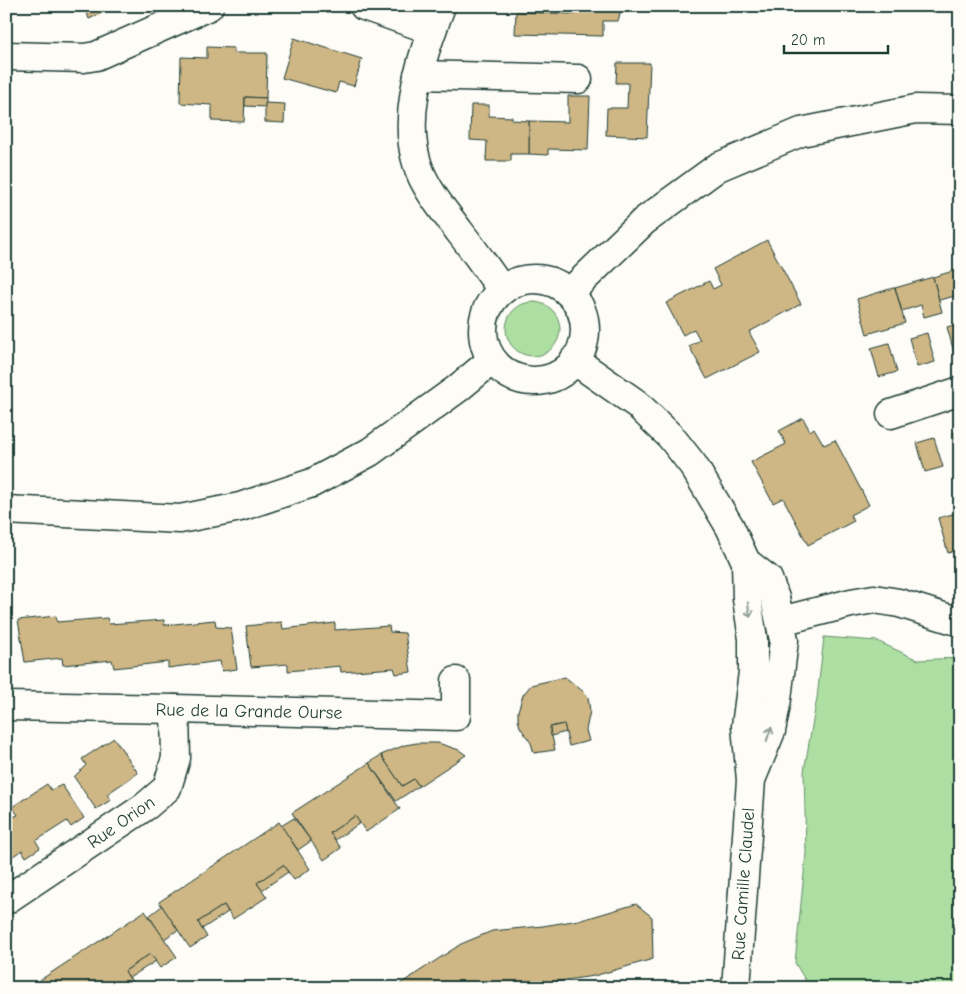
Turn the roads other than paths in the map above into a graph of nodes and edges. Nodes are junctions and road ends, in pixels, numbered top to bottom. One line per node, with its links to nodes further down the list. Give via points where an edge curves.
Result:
1 (208, 6): 4 (street, via 96,56)
2 (364, 6): 3 (street)
3 (436, 18): 5 (street)
4 (6, 56)
5 (418, 75): 6 (street); 8 (street, via 412,117 413,141 425,183)
6 (578, 79)
7 (960, 110): 9 (street, via 916,108 801,132 718,167 644,221)
8 (502, 290): 9 (street, via 520,280 538,279 553,283); 10 (street, via 491,301 483,323 484,342)
9 (569, 294): 11 (street, via 581,312 585,329 581,349)
10 (492, 360): 11 (street, via 509,375 530,381 555,376); 14 (street, via 370,452 312,483 240,507 180,519)
11 (574, 360): 15 (street, Rue Camille Claudel, via 637,404 671,437 693,465 730,527)
12 (960, 391): 13 (street)
13 (891, 414)
14 (6, 510)
15 (746, 562): 16 (street, Rue Camille Claudel, via 768,578); 21 (street, Rue Camille Claudel, one-way to 21, via 753,639 753,672 746,726)
16 (781, 621): 17 (street, via 874,599 899,603); 21 (street, Rue Camille Claudel, one-way to 16, via 771,731 784,640)
17 (960, 622)
18 (456, 681): 20 (street, Rue de la Grande Ourse, via 456,716)
19 (6, 706): 20 (street, Rue de la Grande Ourse)
20 (175, 708): 22 (street, Rue Orion, via 176,758 167,788 146,806)
21 (751, 780): 23 (street, Rue Camille Claudel)
22 (6, 900)
23 (736, 988)

